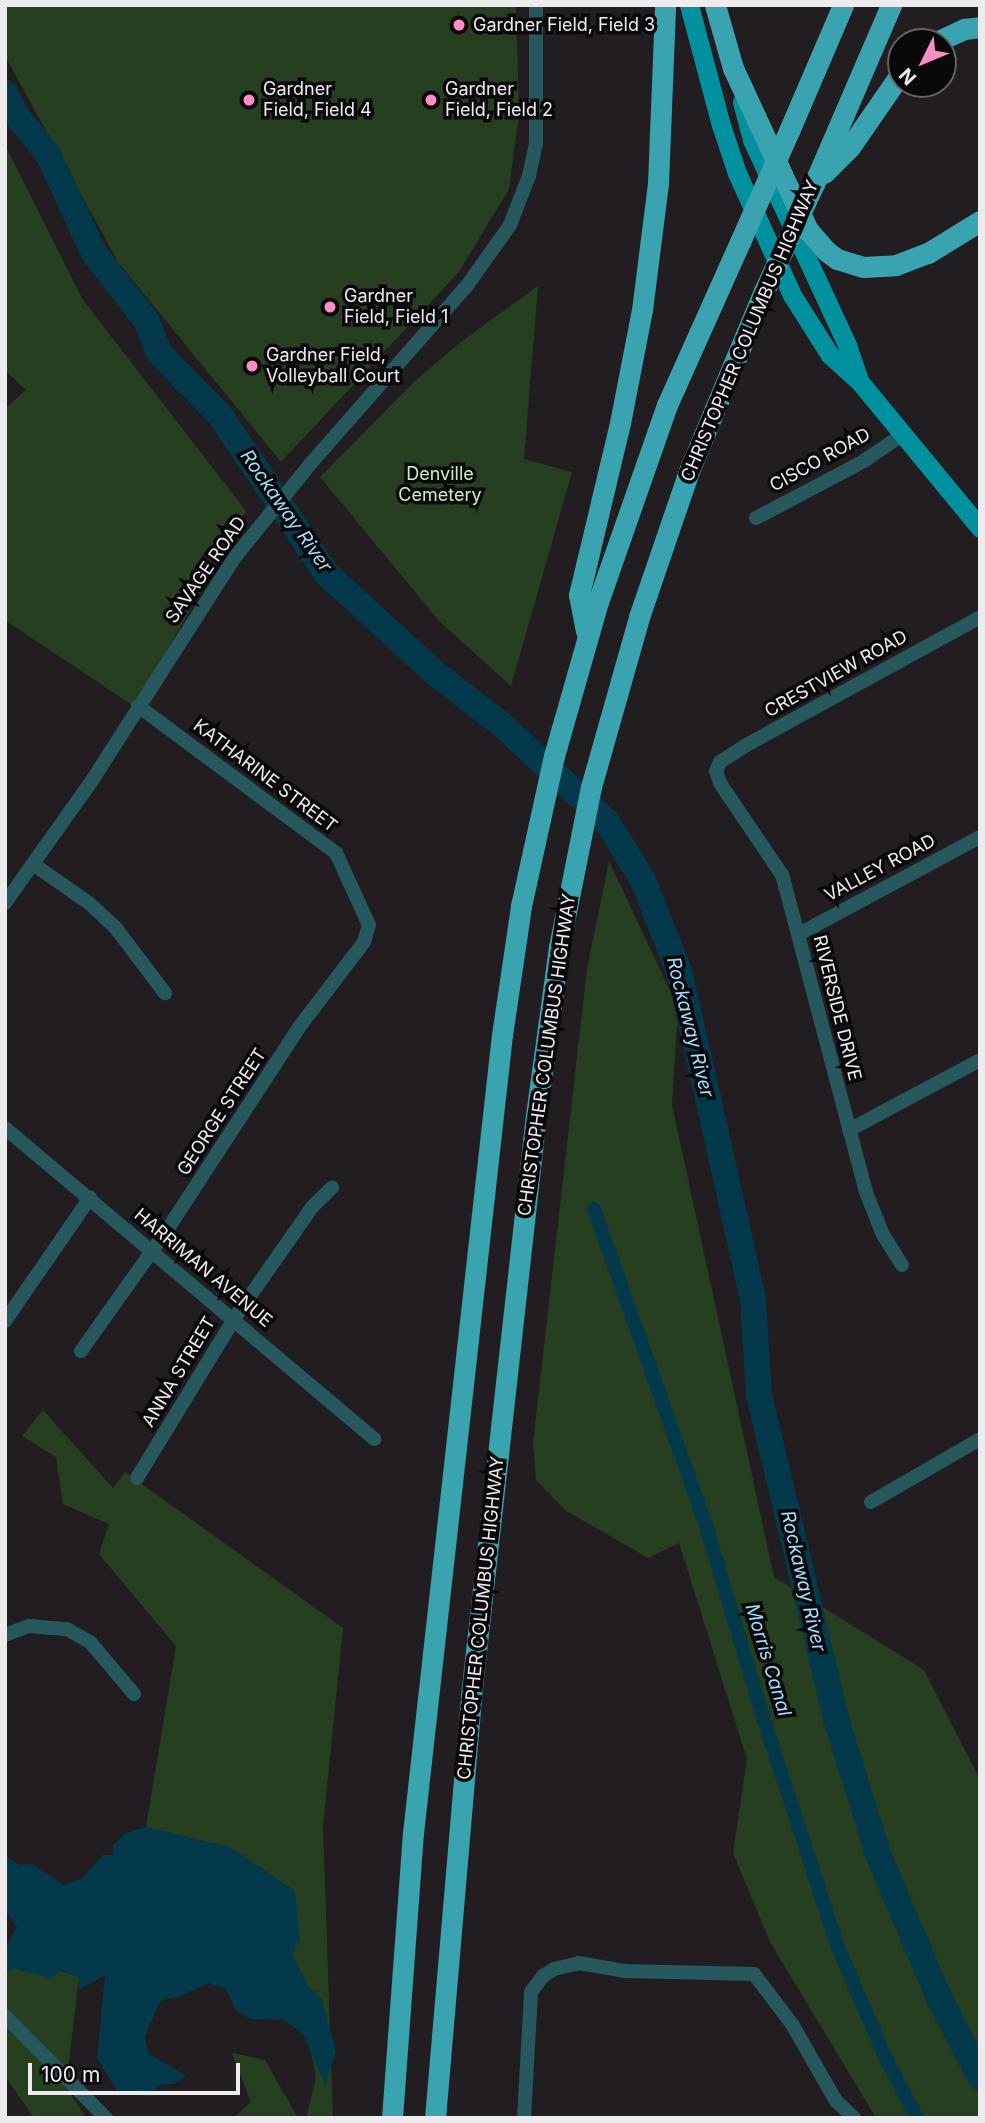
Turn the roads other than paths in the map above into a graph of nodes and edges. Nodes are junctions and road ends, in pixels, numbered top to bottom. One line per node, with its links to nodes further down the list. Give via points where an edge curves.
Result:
1 (536, 5): 19 (street, SAVAGE ROAD, via 536,144 511,223 466,287 235,557)
2 (665, 5): 18 (highway, via 658,183 642,310 621,423 579,595)
3 (690, 5): 13 (main road, via 725,137 792,295 830,355)
4 (715, 5): 9 (highway)
5 (843, 5): 18 (highway, bridge, via 667,405)
6 (891, 5): 11 (highway, CHRISTOPHER COLUMBUS HIGHWAY)
7 (980, 27): 8 (highway)
8 (957, 32)
9 (733, 68): 12 (highway, via 808,230 837,259 863,267 909,262); 13 (main road, via 752,140 847,345)
10 (887, 93): 11 (highway, via 850,147)
11 (814, 183): 46 (highway, CHRISTOPHER COLUMBUS HIGHWAY, bridge, via 689,471 659,556 595,774 568,898 536,1115 474,1668)
12 (980, 221)
13 (859, 381): 14 (main road)
14 (902, 435): 15 (street, CISCO ROAD, via 864,461); 16 (main road)
15 (756, 518)
16 (980, 528)
17 (980, 617): 20 (street, CRESTVIEW ROAD, via 743,747 720,762)
18 (587, 635): 45 (highway, via 536,831 502,1035 413,1833)
19 (138, 706): 22 (street, SAVAGE ROAD); 23 (street, KATHARINE STREET, via 315,835 336,853)
20 (716, 771): 25 (street, RIVERSIDE DRIVE, via 782,875)
21 (980, 837): 25 (street, VALLEY ROAD)
22 (33, 864): 24 (street, SAVAGE ROAD); 26 (street, via 89,903 115,928)
23 (355, 890): 32 (street, GEORGE STREET, via 369,925 364,942 300,1026)
24 (5, 904)
25 (799, 934): 29 (street, RIVERSIDE DRIVE)
26 (165, 993)
27 (980, 1060): 29 (street)
28 (5, 1128): 31 (street, HARRIMAN AVENUE)
29 (849, 1130): 33 (street, RIVERSIDE DRIVE, via 866,1192 883,1235)
30 (332, 1188): 34 (street, ANNA STREET, via 312,1207)
31 (90, 1198): 32 (street, HARRIMAN AVENUE); 35 (street)
32 (151, 1250): 34 (street, HARRIMAN AVENUE); 36 (street, GEORGE STREET)
33 (902, 1265)
34 (234, 1320): 37 (street, HARRIMAN AVENUE); 39 (street, ANNA STREET)
35 (5, 1321)
36 (81, 1351)
37 (374, 1439)
38 (980, 1439): 40 (street)
39 (137, 1478)
40 (872, 1502)
41 (5, 1635): 42 (street, via 29,1626 67,1629 91,1643)
42 (134, 1694)
43 (5, 2016): 44 (street)
44 (106, 2118)
45 (392, 2118)
46 (435, 2118)
47 (524, 2118): 48 (street, via 531,1992 543,1976 579,1963 625,1972 754,1974 836,2101)
48 (854, 2118)

